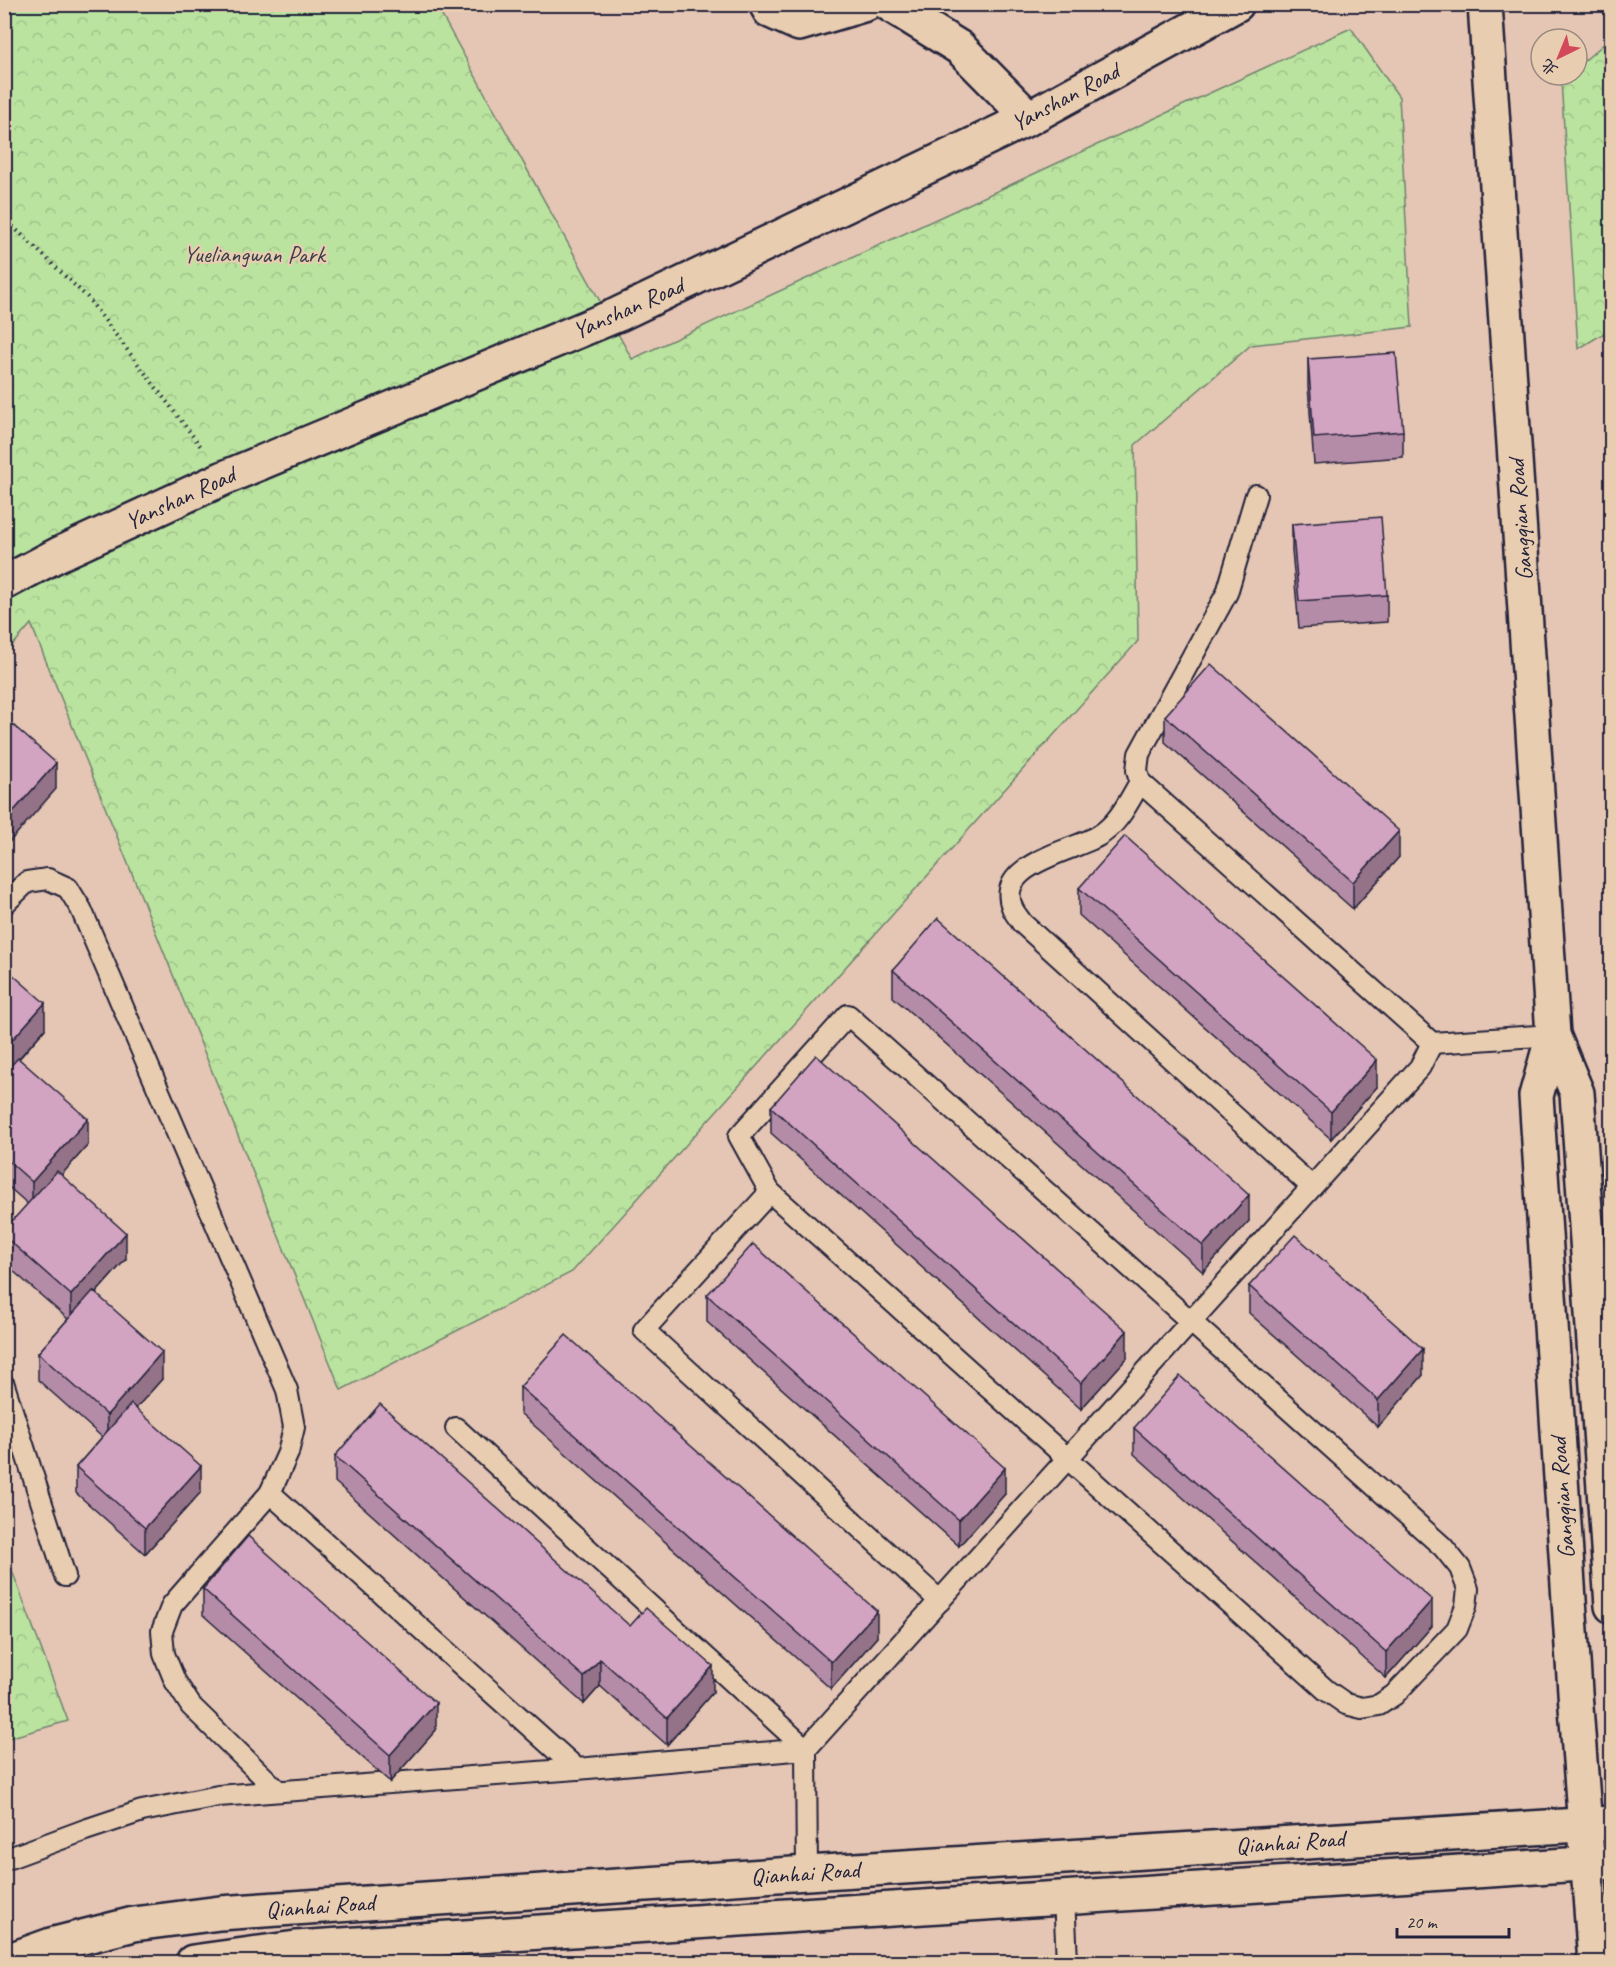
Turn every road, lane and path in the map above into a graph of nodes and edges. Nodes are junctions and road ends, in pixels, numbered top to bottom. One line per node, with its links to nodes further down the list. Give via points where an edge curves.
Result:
1 (766, 4): 2 (street, via 771,11 799,24)
2 (866, 4)
3 (889, 4): 6 (street, via 960,48)
4 (1237, 4): 6 (street, Yanshan Road)
5 (1485, 4): 13 (street, Gangqian Road)
6 (1029, 118): 8 (street, Yanshan Road, via 620,314)
7 (4, 218): 8 (path, via 87,297)
8 (224, 477): 10 (street, Yanshan Road)
9 (1256, 495): 11 (lane, via 1227,593 1139,754)
10 (4, 583)
11 (1140, 782): 14 (lane); 15 (lane, via 1118,818 1100,836 1036,863 1017,876 1010,892 1012,907 1022,923)
12 (4, 904): 21 (lane, via 27,882 48,879 68,888 81,909 287,1390 294,1427 288,1453)
13 (1553, 1035): 14 (lane); 24 (street, Gangqian Road, via 1577,1093); 28 (street, Gangqian Road, via 1536,1096 1576,1707)
14 (1432, 1043): 15 (lane, via 1420,1067)
15 (1311, 1186): 17 (lane)
16 (770, 1192): 17 (lane, via 739,1136 848,1015); 20 (lane); 23 (lane, via 644,1330)
17 (1190, 1321): 20 (lane); 20 (lane, via 1443,1547 1460,1568 1468,1589 1457,1629 1394,1695 1379,1705 1362,1708 1346,1704)
18 (4, 1385): 22 (lane)
19 (456, 1428): 25 (lane)
20 (1068, 1459): 23 (lane)
21 (270, 1493): 26 (lane); 27 (lane, via 172,1605 162,1631 164,1654 191,1706)
22 (65, 1576)
23 (940, 1601): 25 (lane)
24 (1611, 1606)
25 (806, 1749): 26 (lane); 31 (lane)
26 (577, 1768): 27 (lane)
27 (277, 1790): 29 (lane, via 218,1796 142,1811)
28 (1599, 1824): 30 (street, Gangqian Road); 31 (street, Qianhai Road)
29 (4, 1860)
30 (1600, 1863): 32 (street, Qianhai Road); 36 (street, Gangqian Road)
31 (807, 1873): 33 (street, Qianhai Road, via 220,1913 134,1924 51,1945)
32 (1064, 1897): 34 (street, Qianhai Road, via 296,1948); 35 (lane)
33 (4, 1962)
34 (194, 1962)
35 (1067, 1962)
36 (1595, 1962)

